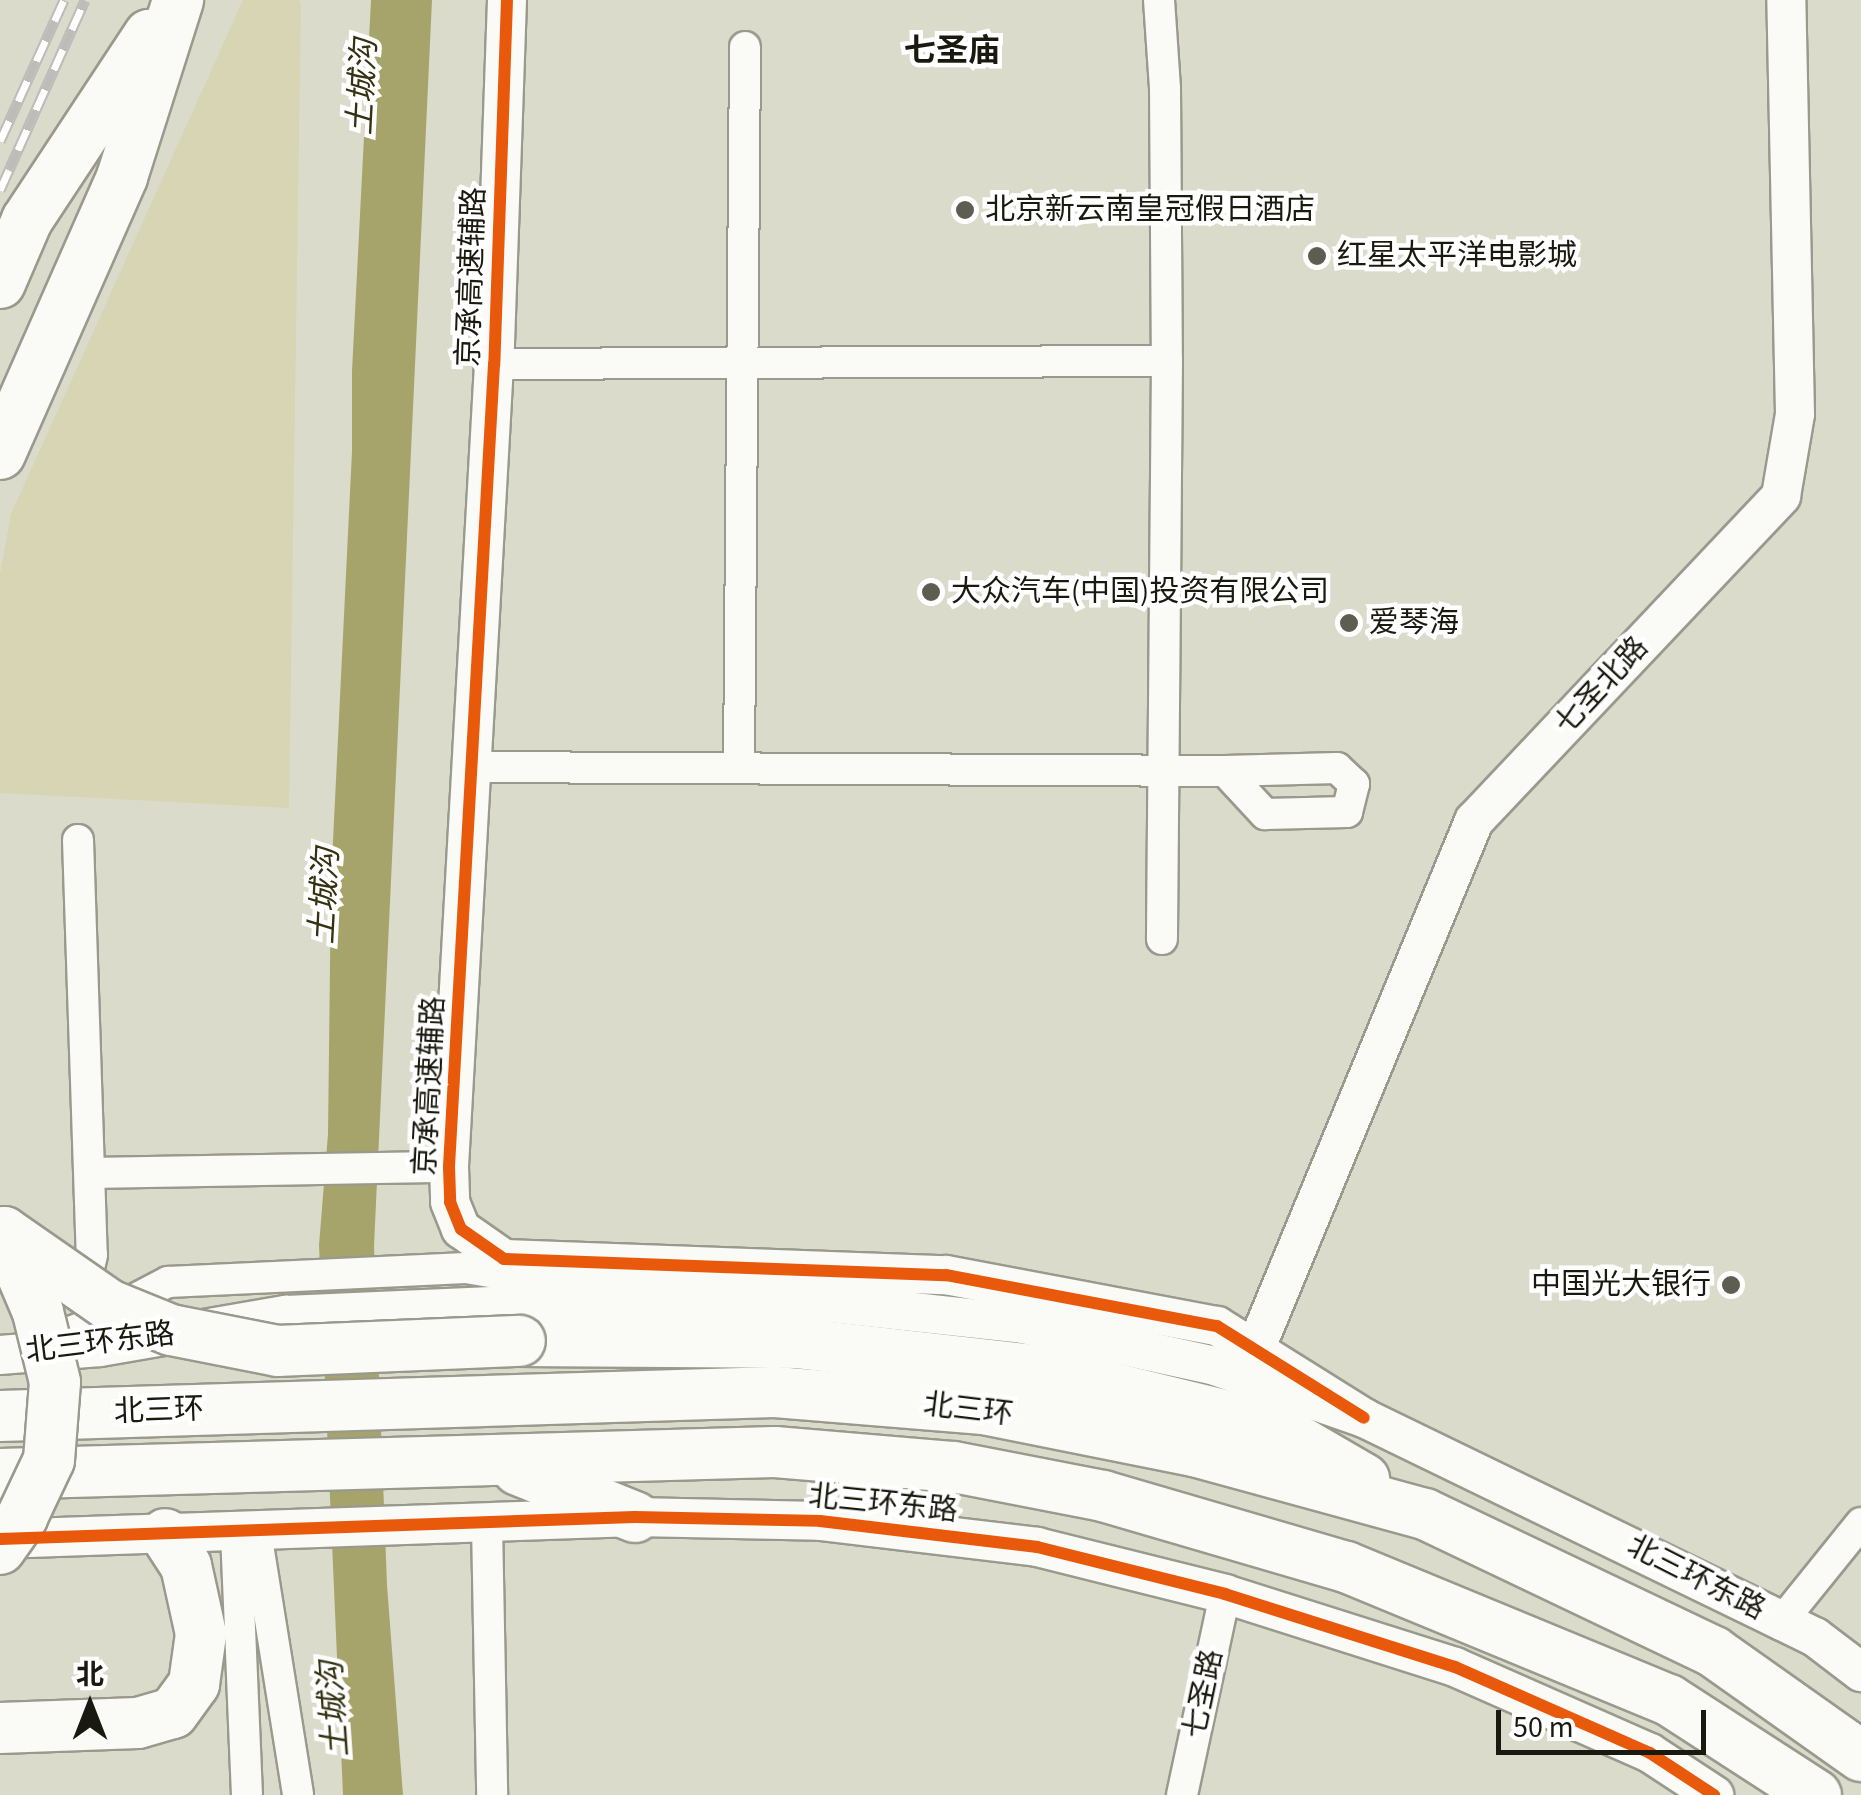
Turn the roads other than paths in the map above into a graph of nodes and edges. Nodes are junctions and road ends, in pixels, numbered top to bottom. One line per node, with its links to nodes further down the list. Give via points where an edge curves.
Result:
1 (175, 0): 6 (highway, via 27,220); 10 (highway, via 122,177)
2 (507, 0): 8 (street, 京承高速辅路)
3 (1159, 0): 7 (street)
4 (1786, 0): 22 (street, 七圣北路, via 1795,414 1781,496 1474,821)
5 (744, 48): 9 (street)
6 (0, 283)
7 (1166, 361): 9 (street); 13 (street)
8 (494, 364): 9 (street); 11 (street, 京承高速辅路)
9 (744, 364): 12 (street)
10 (8, 436)
11 (472, 766): 12 (street); 17 (street, 京承高速辅路)
12 (739, 768): 13 (street)
13 (1160, 770): 14 (street); 16 (street)
14 (1226, 771)
15 (78, 840): 18 (street)
16 (1162, 939)
17 (450, 1167): 18 (street); 22 (street, 京承高速辅路, via 450,1202 461,1229 504,1259 946,1275 1216,1326)
18 (91, 1173): 21 (street, via 92,1255 78,1314)
19 (2, 1228): 28 (highway, bridge, via 109,1305 171,1330 278,1351 520,1340 796,1343 1043,1371 1276,1428); 35 (highway, bridge, via 38,1312 55,1382 49,1460)
20 (652, 1299): 21 (street, via 466,1268 282,1275 168,1282); 23 (street, 北三环东路, via 286,1316 100,1347); 25 (street, 北三环东路, via 831,1303 1023,1324 1215,1366)
21 (66, 1332): 23 (street)
22 (1255, 1350): 25 (street, 京承高速辅路)
23 (0, 1352)
24 (0, 1416): 28 (highway, 北三环, via 774,1392 983,1409 1194,1452)
25 (1364, 1418): 37 (street, 北三环东路)
26 (499, 1463): 27 (highway, 北三环); 29 (highway); 46 (highway, 北三环, via 775,1452 954,1467 1104,1496 1346,1567 1669,1700)
27 (0, 1474)
28 (1425, 1514): 40 (highway, 北三环, via 1714,1652)
29 (635, 1517): 31 (street, 北三环东路); 36 (street, 北三环东路, via 820,1520 1037,1546)
30 (1861, 1523): 37 (street)
31 (472, 1525): 32 (street, 北三环东路); 43 (street)
32 (259, 1532): 33 (street, 北三环东路); 41 (street); 42 (street)
33 (165, 1534): 34 (street, 北三环东路); 39 (highway, via 186,1566 201,1634 194,1684 174,1713 138,1723)
34 (0, 1540)
35 (0, 1549)
36 (1226, 1594): 44 (street, 七圣路); 45 (street, 北三环东路, via 1456,1667 1650,1754)
37 (1782, 1621): 38 (street, 北三环东路)
38 (1861, 1672)
39 (0, 1728)
40 (1861, 1756)
41 (247, 1795)
42 (298, 1795)
43 (492, 1795)
44 (1182, 1795)
45 (1714, 1795)
46 (1816, 1795)

